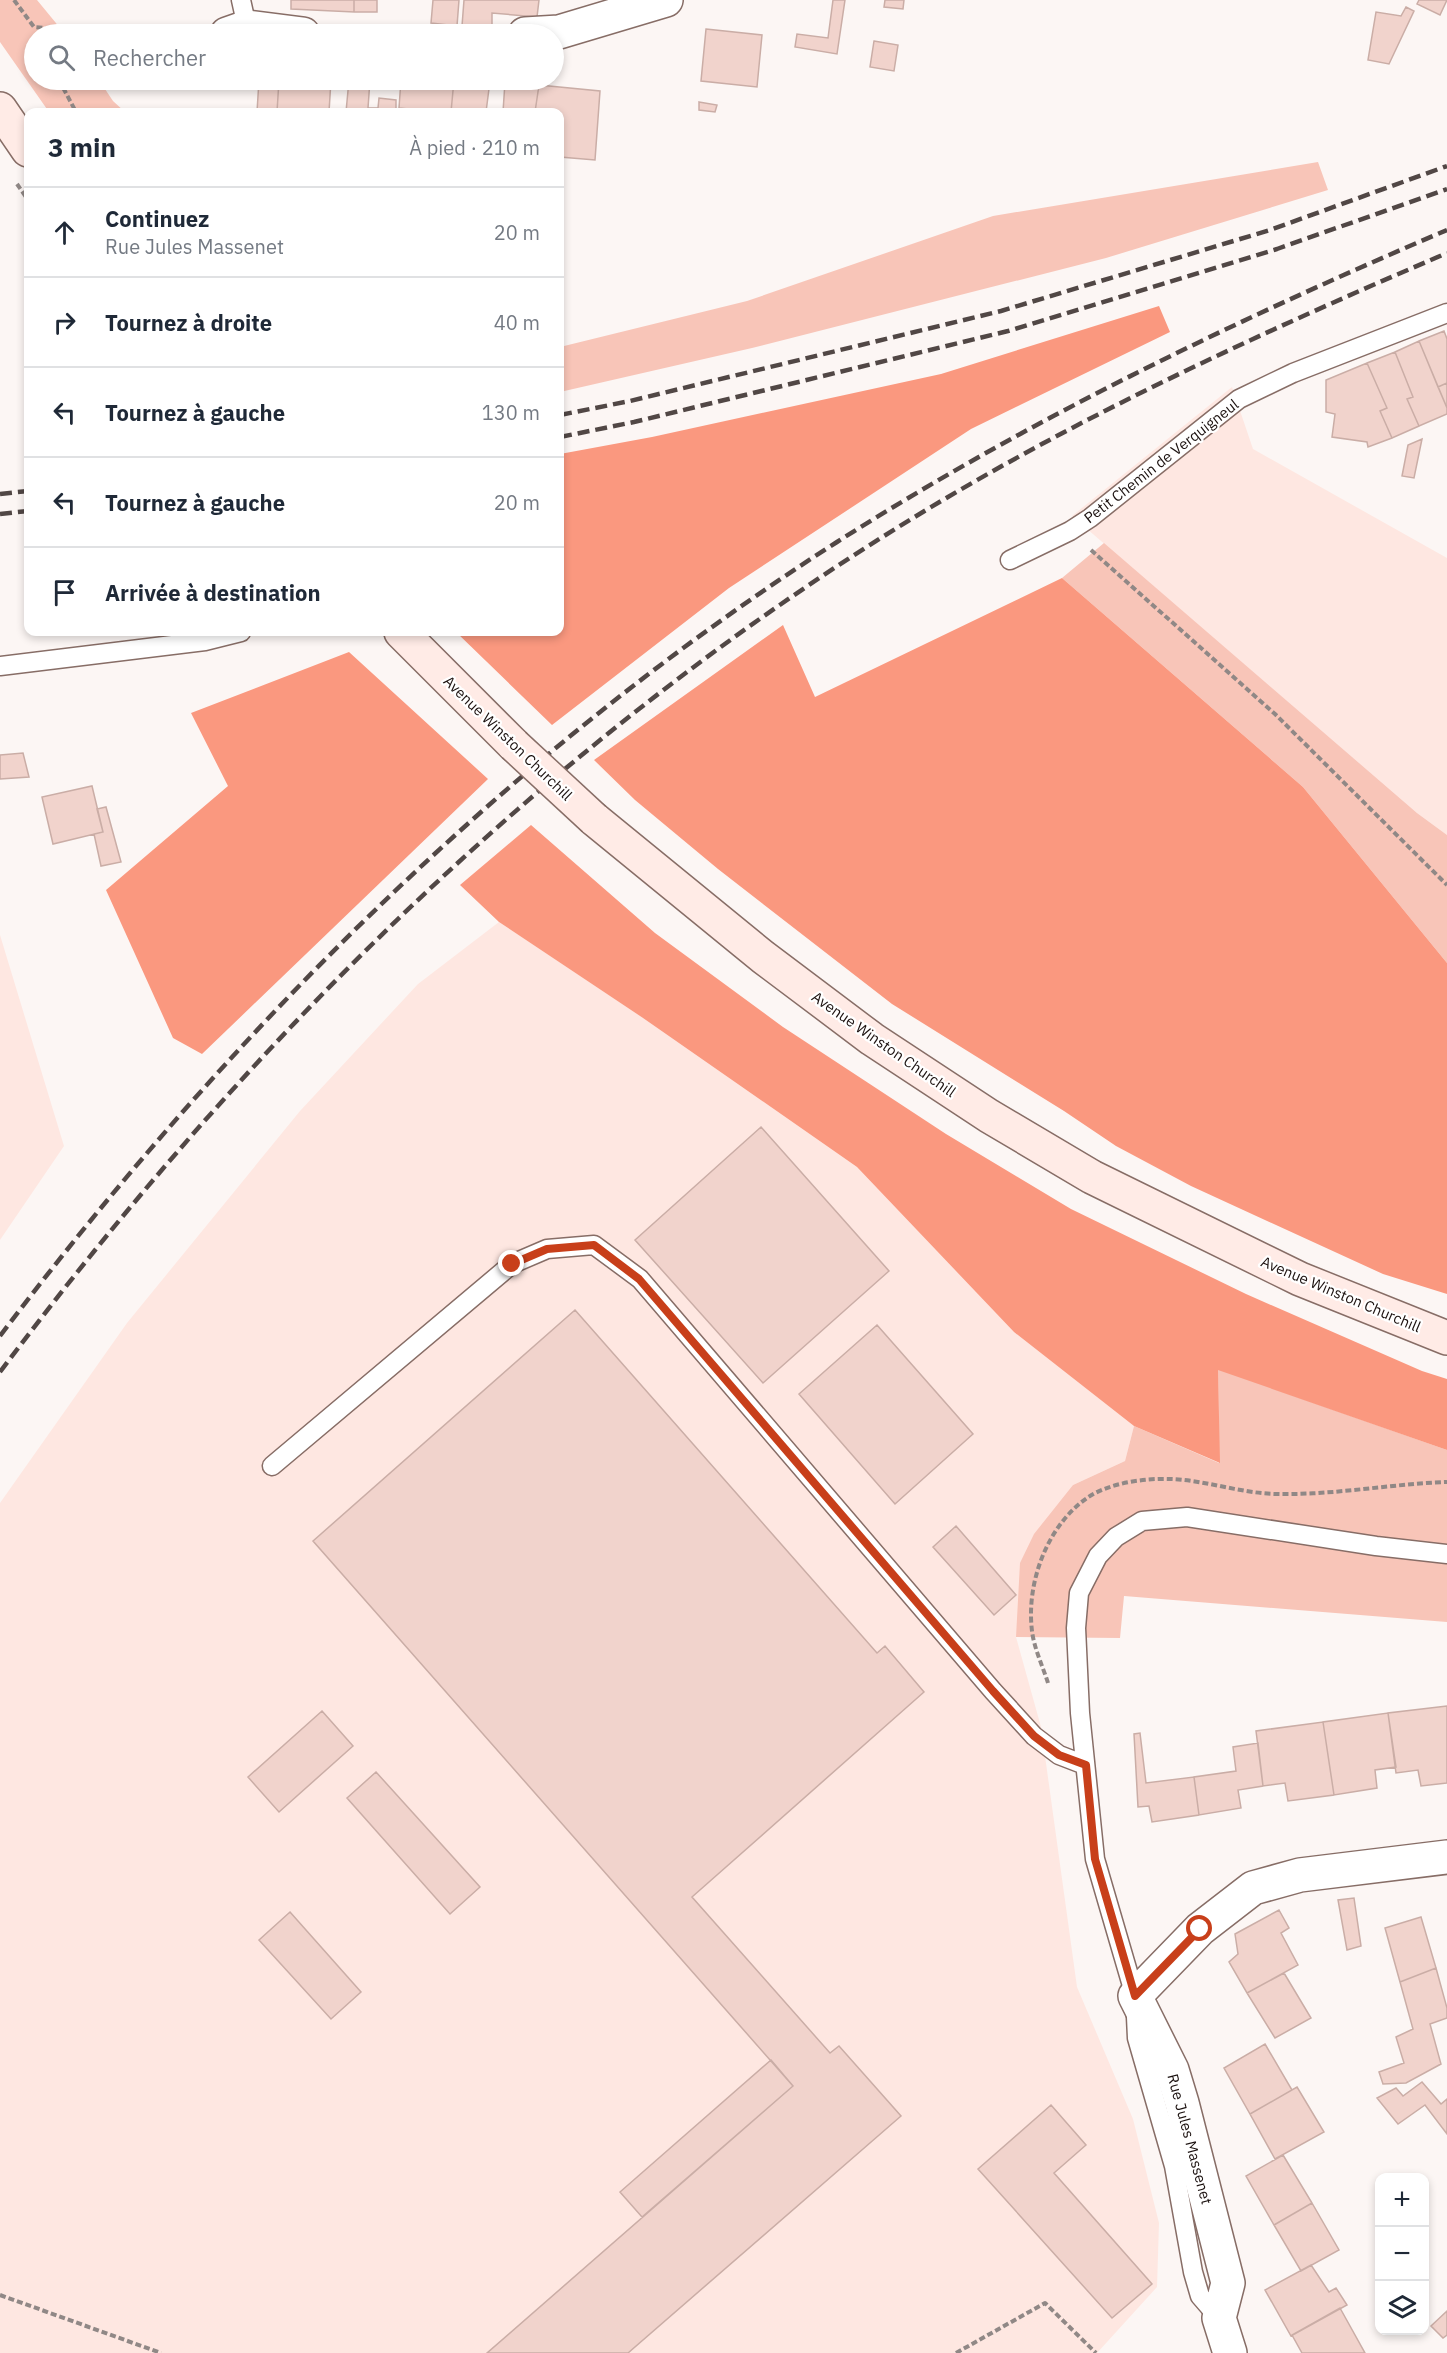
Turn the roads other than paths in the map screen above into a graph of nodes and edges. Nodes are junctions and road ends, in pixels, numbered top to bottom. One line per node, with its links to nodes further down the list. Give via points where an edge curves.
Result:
1 (666, 0): 4 (street)
2 (239, 21): 3 (street)
3 (254, 24)
4 (564, 31)
5 (0, 109): 6 (main road)
6 (24, 144)
7 (1447, 313): 8 (lane, Petit Chemin de Verquigneul, via 1293,373 1239,399 1090,518)
8 (1010, 560)
9 (225, 636): 11 (lane)
10 (405, 636): 12 (main road, Avenue Winston Churchill, bridge, via 594,819 772,964 872,1039 989,1116 1092,1177 1300,1279)
11 (0, 666)
12 (1447, 1338)
13 (272, 1466): 15 (lane, via 512,1264 547,1249 594,1245 639,1279 1034,1736 1059,1755)
14 (1447, 1554): 15 (lane, via 1187,1517 1142,1521 1116,1537 1098,1556 1079,1593 1076,1628)
15 (1086, 1765): 17 (lane, via 1095,1859)
16 (1447, 1857): 17 (street, via 1300,1875 1253,1888 1200,1929)
17 (1135, 1996): 18 (street, Rue Jules Massenet, via 1172,2070 1182,2103 1228,2283)
18 (1219, 2318): 19 (lane); 20 (street)
19 (1216, 2353)
20 (1230, 2353)

